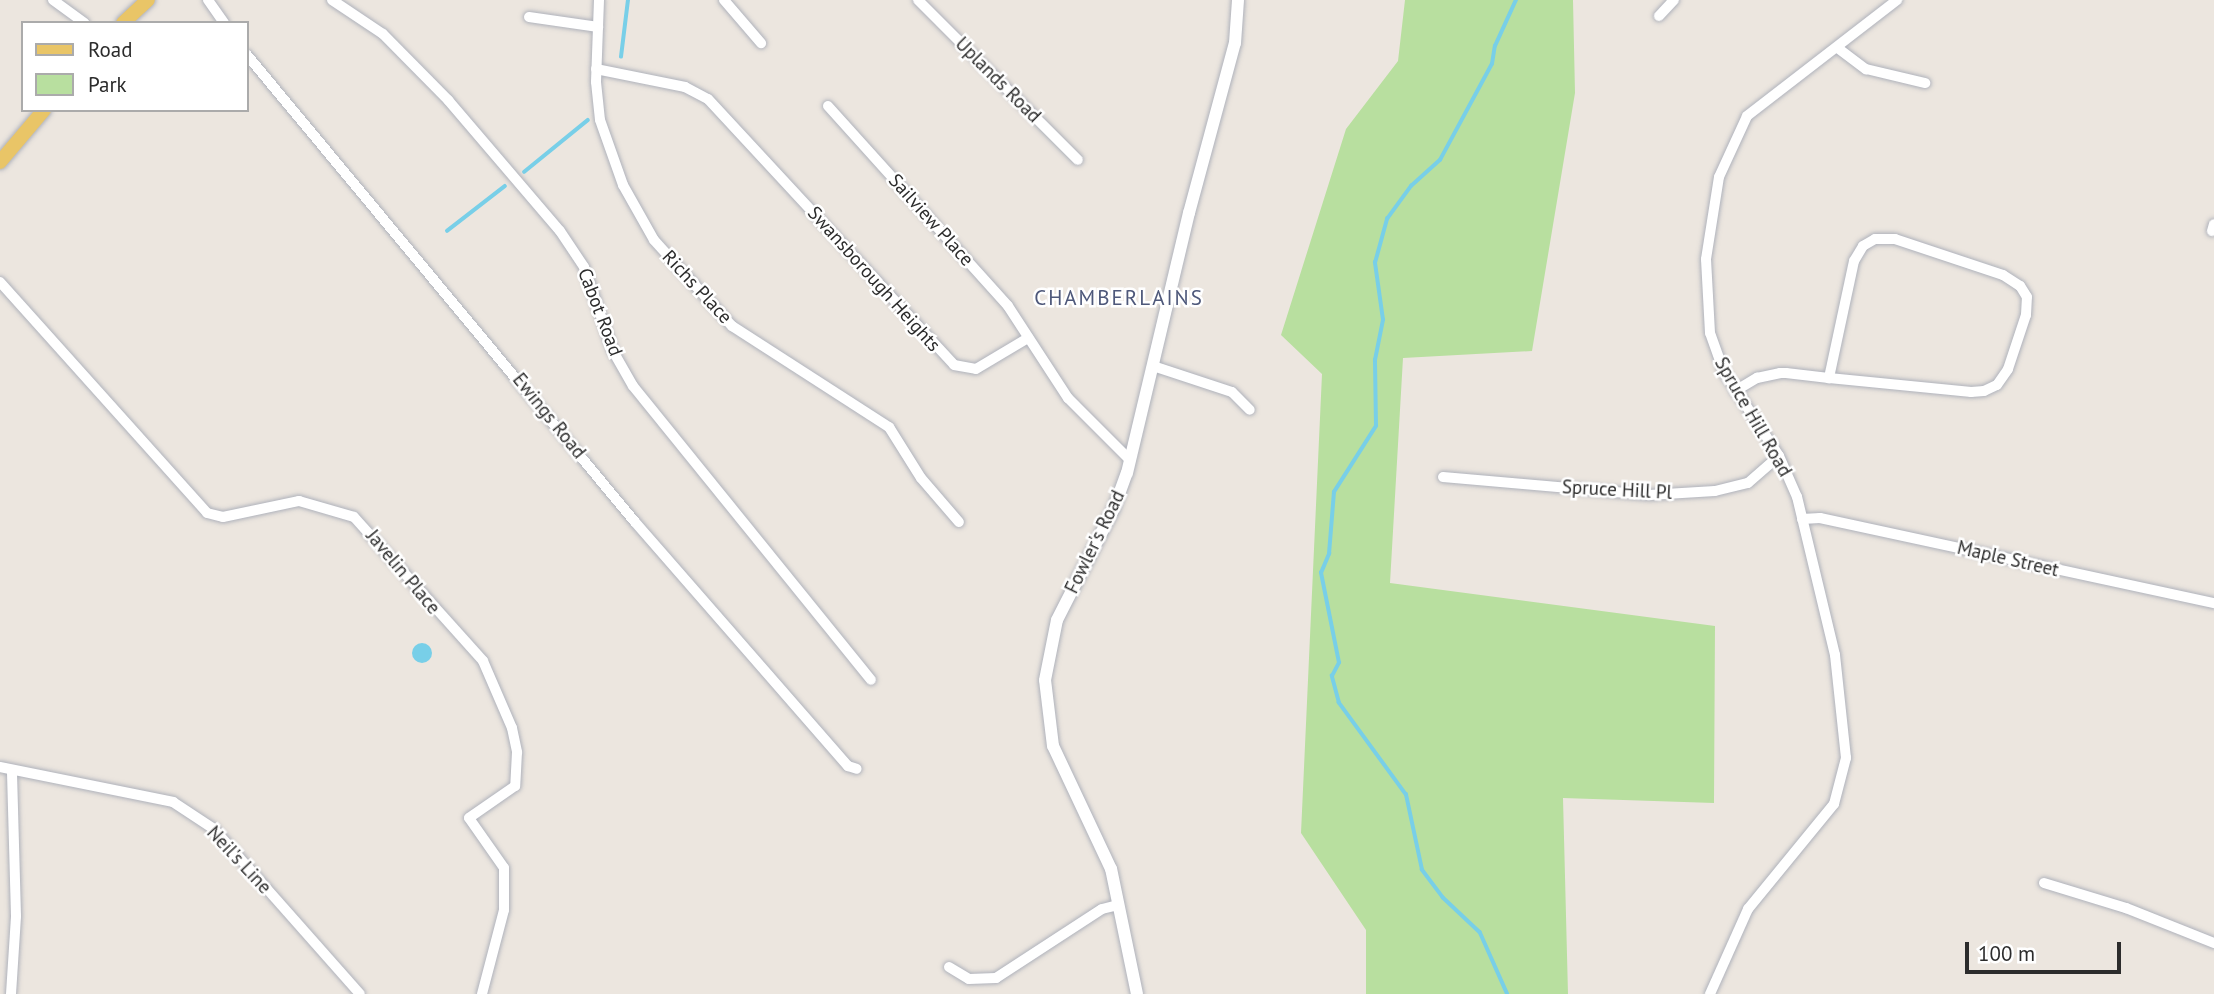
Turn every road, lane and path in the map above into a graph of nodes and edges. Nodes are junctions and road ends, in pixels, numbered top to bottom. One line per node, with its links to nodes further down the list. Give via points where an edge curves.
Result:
1 (52, 0): 13 (street)
2 (148, 0): 14 (main road)
3 (208, 0): 15 (street)
4 (332, 0): 38 (street, Cabot Road, via 383,34 449,100 560,231 583,267 609,343 633,386)
5 (599, 0): 16 (street, Richs Place)
6 (724, 0): 17 (street)
7 (918, 0): 24 (street, Uplands Road)
8 (1238, 0): 28 (street, Fowler's Road, via 1235,43)
9 (1674, 0): 11 (street)
10 (1897, 0): 18 (street, Spruce Hill Road)
11 (1659, 16)
12 (529, 17): 16 (street)
13 (82, 21)
14 (125, 21)
15 (223, 21)
16 (598, 27): 20 (street, Richs Place)
17 (761, 43)
18 (1839, 49): 21 (street, via 1866,69); 30 (street, Spruce Hill Road, via 1746,116 1719,177 1706,259 1706,304 1715,352)
19 (248, 56): 40 (street, Ewings Road, via 644,532 848,766)
20 (596, 69): 27 (street, Swansborough Heights, via 685,87 708,99 954,365 976,369); 36 (street, Richs Place, via 600,120 611,158 664,254 732,326 889,426 921,478)
21 (1925, 83)
22 (828, 106): 27 (street, Sailview Place, via 1008,306)
23 (42, 112): 25 (main road)
24 (1078, 160)
25 (0, 162)
26 (0, 282): 48 (street, Javelin Place, via 207,513 223,517 299,501 354,517 483,661 512,728 517,752 515,786 469,818 504,868 504,910)
27 (1028, 338): 33 (street, via 1068,398)
28 (1153, 366): 31 (street, via 1232,392); 33 (street, Fowler's Road)
29 (1829, 378): 29 (street, via 1971,392 1991,388 2008,369 2027,298 2020,286 2003,275 1895,239 1868,242 1854,261); 30 (street, via 1773,374)
30 (1735, 391): 32 (street, Spruce Hill Road)
31 (1251, 410)
32 (1779, 456): 34 (street, Spruce Hill Pl, via 1748,483 1715,491 1649,495); 35 (street, Spruce Hill Road)
33 (1130, 460): 43 (street, Fowler's Road, via 1114,508 1058,620 1045,680 1053,746 1106,855)
34 (1443, 477)
35 (1802, 519): 37 (street, Maple Street, via 1820,518); 50 (street, Spruce Hill Road, via 1839,676 1846,736 1843,779 1830,811 1743,917)
36 (959, 522)
37 (2214, 604)
38 (871, 680)
39 (0, 767): 41 (street, Neil's Line)
40 (857, 769)
41 (12, 770): 46 (street, via 16,916); 47 (street, Neil's Line, via 173,802 214,829)
42 (2044, 883): 44 (street, via 2126,908)
43 (1118, 905): 45 (street, via 1102,909 996,978 970,979); 49 (street, Fowler's Road)
44 (2214, 943)
45 (949, 967)
46 (10, 994)
47 (360, 994)
48 (482, 994)
49 (1137, 994)
50 (1710, 994)

